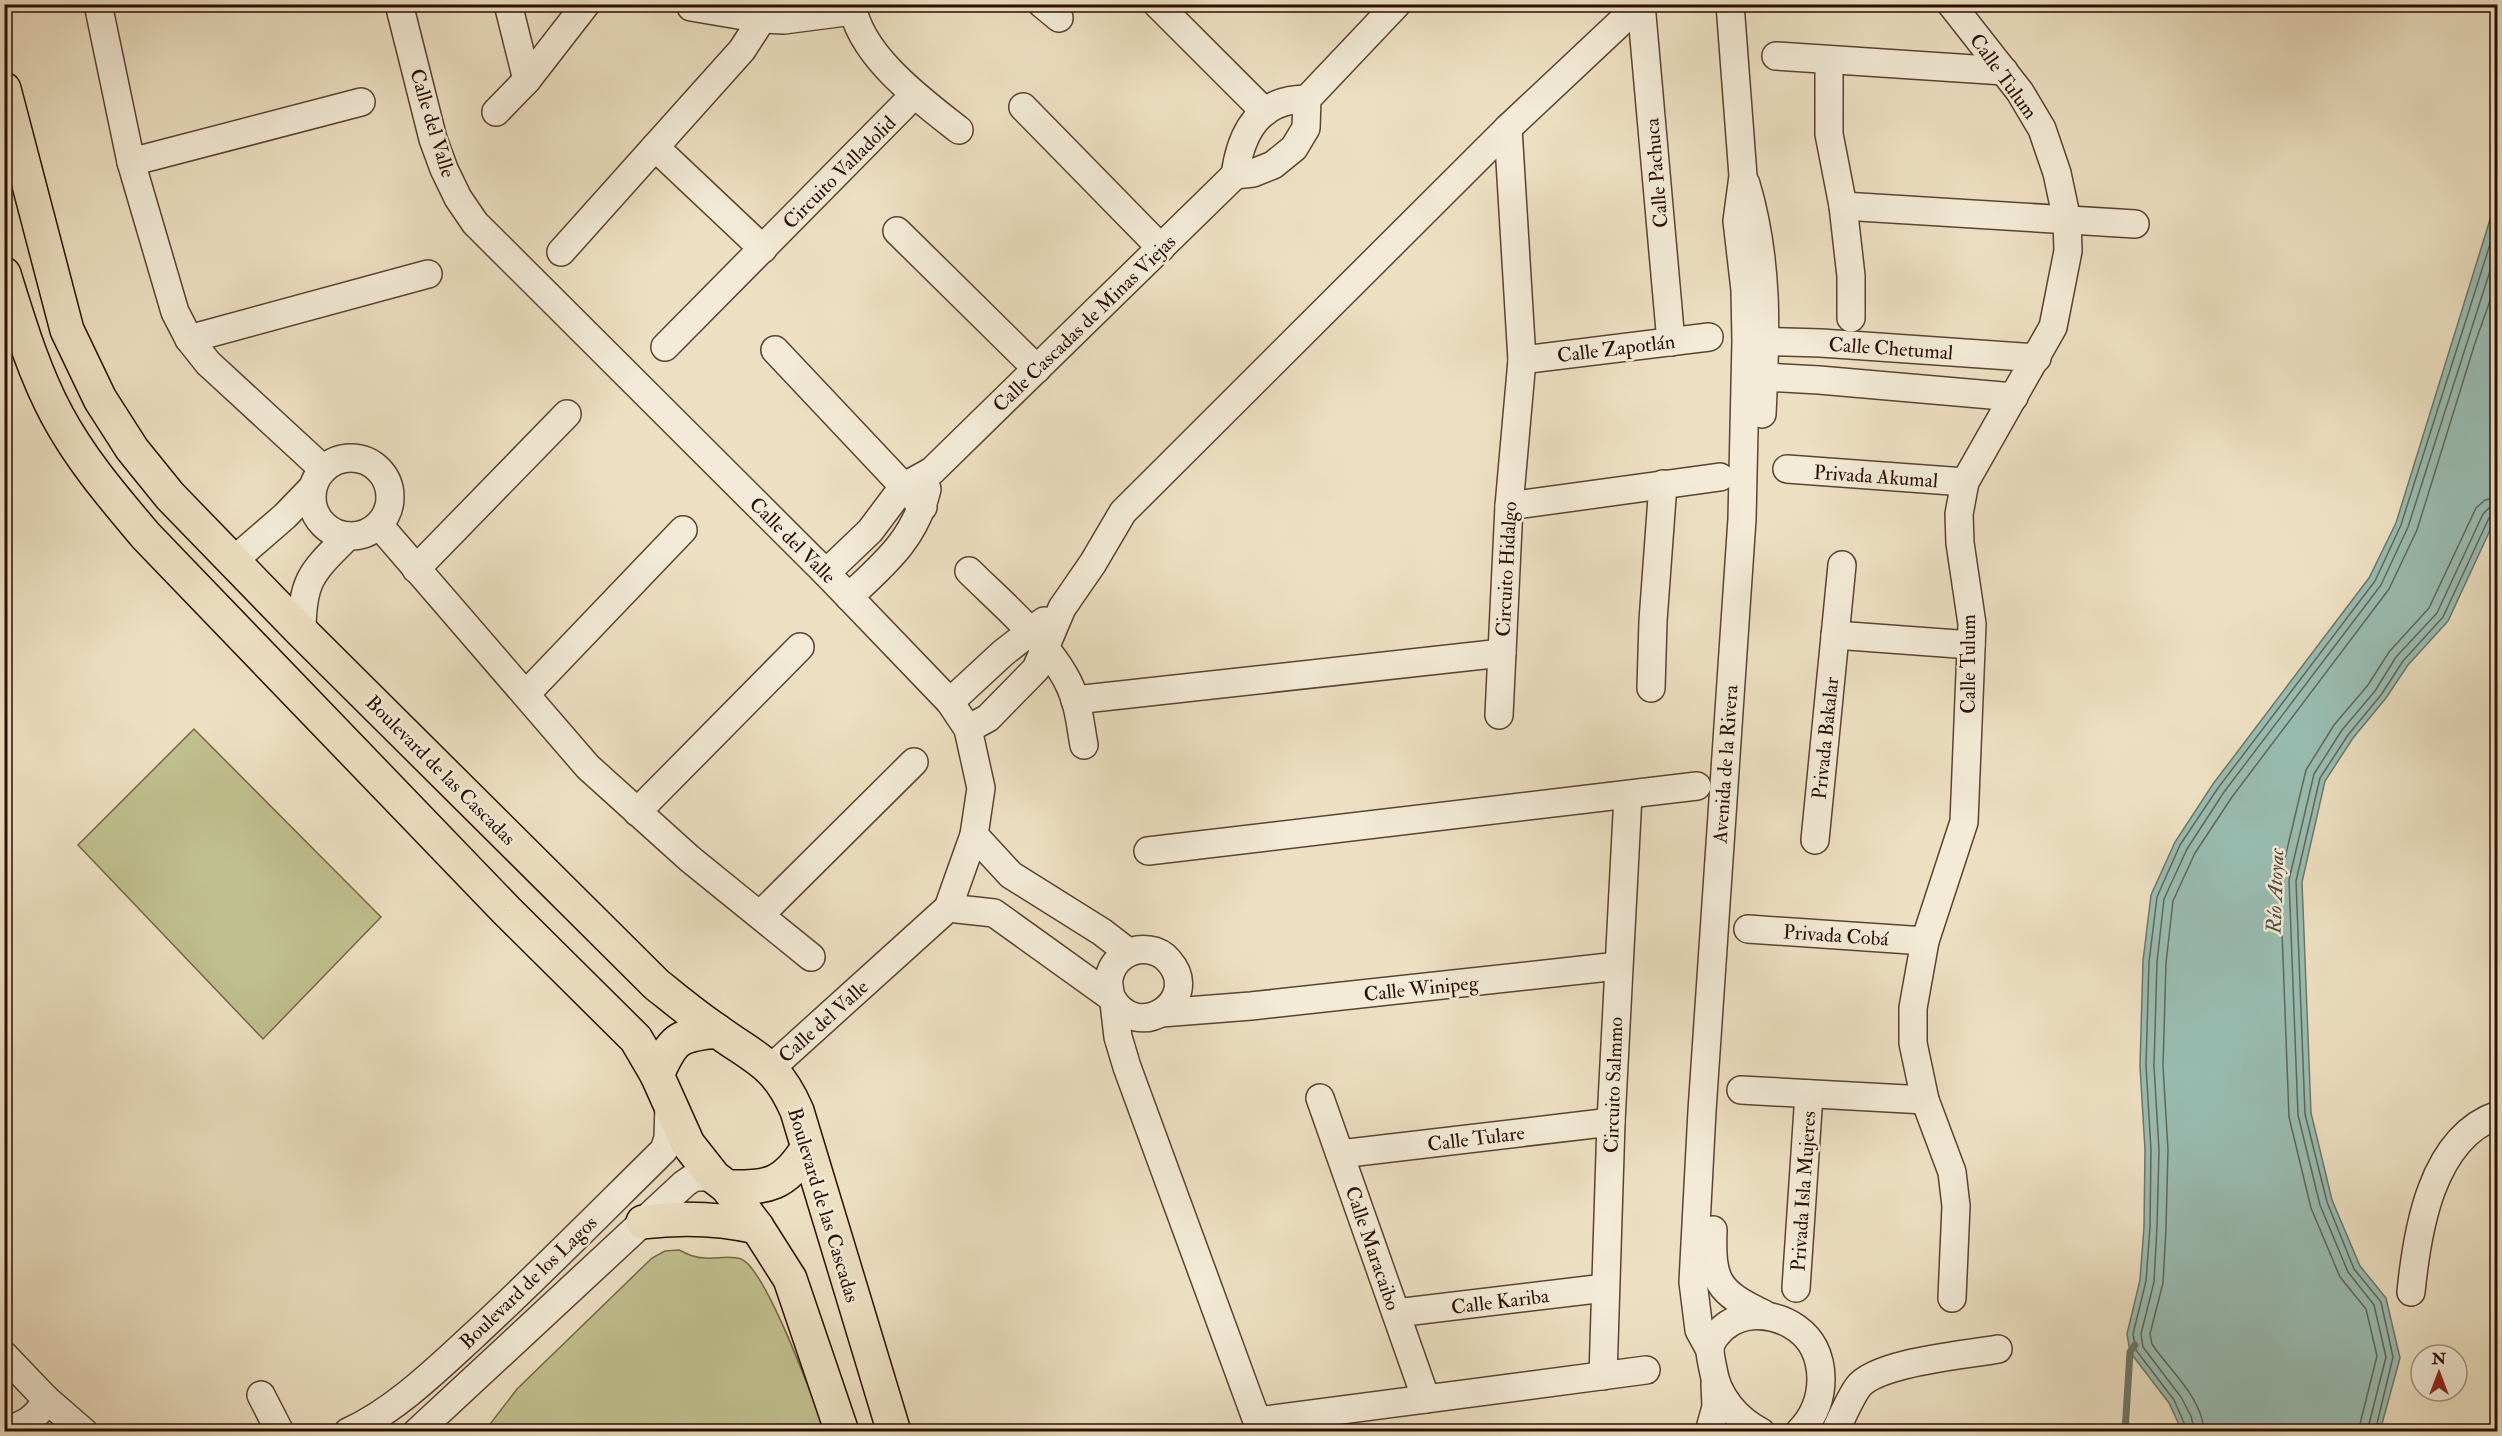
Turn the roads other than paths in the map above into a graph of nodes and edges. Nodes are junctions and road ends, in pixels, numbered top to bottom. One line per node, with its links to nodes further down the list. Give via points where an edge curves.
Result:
1 (98, 4): 27 (street)
2 (399, 4): 69 (street, Calle del Valle, via 433,139 458,198 475,223)
3 (508, 4): 16 (street)
4 (586, 4): 16 (street)
5 (1157, 4): 22 (street)
6 (1397, 4): 19 (street)
7 (1640, 4): 24 (street); 42 (street, Calle Pachuca)
8 (1730, 4): 41 (street, Avenida de la Rivera, via 1743,177 1761,254)
9 (1951, 4): 15 (street, Calle Tulum)
10 (691, 7): 12 (street)
11 (853, 8): 12 (street, via 784,20); 18 (street, via 864,35 890,73)
12 (762, 19): 26 (street, via 742,50)
13 (1776, 57): 14 (street)
14 (1829, 60): 15 (street); 29 (street, via 1829,134)
15 (2004, 71): 30 (street, Calle Tulum, via 2042,129)
16 (527, 80): 23 (street)
17 (4, 89): 65 (main road, Boulevard de las Cascadas, via 67,330 100,399 132,449)
18 (914, 95): 25 (street); 34 (street, Circuito Valladolid)
19 (1307, 99): 22 (street, via 1292,99); 28 (street, via 1306,128 1294,148 1273,165)
20 (361, 102): 27 (street)
21 (1023, 107): 33 (street)
22 (1265, 111): 28 (street, via 1243,139)
23 (496, 112)
24 (1508, 128): 47 (street, Circuito Hidalgo); 73 (street, via 1123,512 1093,563)
25 (959, 130)
26 (655, 147): 34 (street); 35 (street)
27 (131, 162): 40 (street, via 175,312)
28 (1235, 175): 33 (street, Calle Cascadas de Minas Viejas)
29 (1843, 206): 30 (street); 38 (street)
30 (2067, 220): 31 (street); 46 (street, Calle Tulum, via 2068,251 2053,327)
31 (2135, 224)
32 (897, 231): 48 (street)
33 (1161, 248): 48 (street, Calle Cascadas de Minas Viejas)
34 (763, 249): 44 (street, Circuito Valladolid)
35 (561, 252)
36 (4, 274): 107 (main road, via 30,356 57,416 94,474 146,536 636,1039)
37 (428, 274): 40 (street)
38 (1851, 318)
39 (1709, 337): 42 (street, Calle Zapotlán)
40 (189, 339): 56 (street)
41 (1756, 340): 43 (street, Calle Chetumal); 49 (street, Avenida de la Rivera)
42 (1671, 342): 47 (street, Calle Zapotlán)
43 (1865, 346): 46 (street, Calle Chetumal); 50 (street)
44 (665, 347)
45 (775, 350): 59 (street)
46 (2037, 358): 51 (street, Calle Tulum)
47 (1522, 360): 60 (street, Circuito Hidalgo)
48 (1037, 369): 54 (street, Calle Cascadas de Minas Viejas)
49 (1755, 377): 50 (street, Calle Chetumal); 113 (street, Avenida de la Rivera, via 1750,519)
50 (1860, 384): 51 (street, Calle Chetumal)
51 (2014, 397): 57 (street, Calle Tulum)
52 (567, 414): 67 (street)
53 (1787, 469): 57 (street, Privada Akumal)
54 (932, 471): 59 (street, Calle Cascadas de Minas Viejas); 61 (street)
55 (1720, 477): 58 (street)
56 (318, 478): 62 (street, via 342,458 354,457 383,473 390,505); 64 (street, via 314,510 319,520 337,534); 65 (street, via 285,516)
57 (1965, 482): 74 (street, Calle Tulum, via 1959,514 1960,543 1972,624)
58 (1663, 484): 60 (street); 77 (street)
59 (903, 487): 61 (street); 69 (street, Calle Cascadas de Minas Viejas, via 870,531)
60 (1509, 506): 76 (street, Circuito Hidalgo)
61 (923, 507): 70 (street, via 899,549)
62 (379, 525): 64 (street); 67 (street)
63 (683, 530): 78 (street)
64 (348, 536): 71 (street, via 315,568 306,589)
65 (233, 561): 71 (main road, Boulevard de las Cascadas)
66 (1842, 566): 72 (street, Privada Bakalar)
67 (416, 569): 78 (street)
68 (969, 571): 73 (street)
69 (826, 573): 70 (street, Calle del Valle)
70 (849, 597): 80 (street, Calle del Valle)
71 (302, 632): 104 (main road, Boulevard de las Cascadas, via 656,984)
72 (1835, 635): 74 (street); 89 (street, Privada Bakalar)
73 (1038, 640): 79 (street, via 1063,672); 80 (street, via 1003,653); 82 (street, via 1036,669 988,718)
74 (1971, 645): 96 (street, Calle Tulum, via 1964,822)
75 (800, 647): 87 (street)
76 (1502, 653): 79 (street, Circuito Hidalgo); 81 (street)
77 (1651, 688)
78 (527, 693): 87 (street, via 588,766)
79 (1075, 700): 83 (street)
80 (950, 702): 82 (street, Calle del Valle)
81 (1499, 715)
82 (968, 729): 88 (street, Calle del Valle, via 981,788)
83 (1084, 746)
84 (914, 762): 94 (street)
85 (1697, 786): 86 (street)
86 (1628, 795): 90 (street); 99 (street, Circuito Salmmo)
87 (637, 812): 94 (street)
88 (974, 834): 91 (street); 92 (street, Calle del Valle)
89 (1815, 840)
90 (1148, 851)
91 (1011, 875): 93 (street); 97 (street)
92 (948, 908): 93 (street); 106 (street, Calle del Valle)
93 (994, 913): 101 (street)
94 (760, 915): 98 (street)
95 (1748, 929): 96 (street, Privada Cobá)
96 (1925, 941): 111 (street, Calle Tulum, via 1913,1008 1913,1043)
97 (1128, 952): 100 (street, via 1154,950 1169,961); 101 (street, via 1115,963 1108,980)
98 (812, 957)
99 (1618, 966): 102 (street, Calle Winipeg); 115 (street, Circuito Salmmo)
100 (1178, 978): 102 (street); 103 (street, via 1175,998)
101 (1113, 1000): 103 (street, via 1132,1016); 105 (street)
102 (1225, 1009): 103 (street, Calle Winipeg)
103 (1157, 1015): 105 (street)
104 (717, 1031): 106 (main road, Boulevard de las Cascadas); 107 (main road, via 691,1034 675,1042)
105 (1127, 1067): 136 (street)
106 (771, 1068): 116 (main road, Boulevard de las Cascadas, via 788,1091)
107 (657, 1074): 112 (main road)
108 (1742, 1090): 109 (street, Privada Isla Mujeres)
109 (1809, 1094): 111 (street, Privada Isla Mujeres); 122 (street, Privada Isla Mujeres)
110 (1320, 1098): 117 (street, Calle Maracaibo)
111 (1925, 1100): 124 (street, Calle Tulum, via 1952,1172 1956,1206)
112 (669, 1104): 118 (main road, via 688,1144); 141 (street, Boulevard de los Lagos, via 664,1150 440,1366 369,1422)
113 (1710, 1112): 126 (street, Avenida de la Rivera, via 1713,1266 1718,1281 1732,1297); 128 (street, Avenida de la Rivera, via 1694,1282 1699,1330)
114 (2498, 1115): 123 (street, via 2465,1134 2431,1190 2417,1240)
115 (1611, 1122): 117 (street, Calle Tulare); 121 (street, Circuito Salmmo)
116 (807, 1149): 118 (main road, via 794,1169 778,1181 754,1188); 143 (main road, Boulevard de las Cascadas)
117 (1340, 1154): 125 (street, Calle Maracaibo)
118 (721, 1182): 119 (street, Boulevard de los Lagos, via 694,1177); 120 (main road)
119 (643, 1222): 120 (main road, via 725,1219); 137 (street, Boulevard de los Lagos)
120 (757, 1227): 142 (main road, via 790,1279)
121 (1605, 1288): 125 (street, Calle Kariba); 131 (street, Circuito Salmmo)
122 (1796, 1288)
123 (2411, 1292)
124 (1952, 1298)
125 (1396, 1313): 135 (street, Calle Maracaibo)
126 (1764, 1314): 128 (street, via 1728,1323 1714,1335); 146 (street, Avenida de la Rivera, via 1802,1332 1821,1365 1818,1406)
127 (1998, 1349): 147 (street, via 1888,1368 1870,1376 1858,1386)
128 (1710, 1350): 132 (street, Avenida de la Rivera)
129 (4, 1355): 134 (street)
130 (1646, 1370): 131 (street)
131 (1603, 1376): 135 (street)
132 (1715, 1384): 144 (street, Avenida de la Rivera, via 1716,1407); 145 (street, via 1740,1418)
133 (261, 1395): 140 (street)
134 (46, 1399): 138 (street, via 35,1418); 139 (street)
135 (1425, 1399): 136 (street)
136 (1260, 1426)
137 (422, 1430)
138 (4, 1431)
139 (84, 1431)
140 (280, 1431)
141 (348, 1431)
142 (842, 1431)
143 (894, 1431)
144 (1709, 1431)
145 (1761, 1431)
146 (1799, 1431)
147 (1834, 1431)

